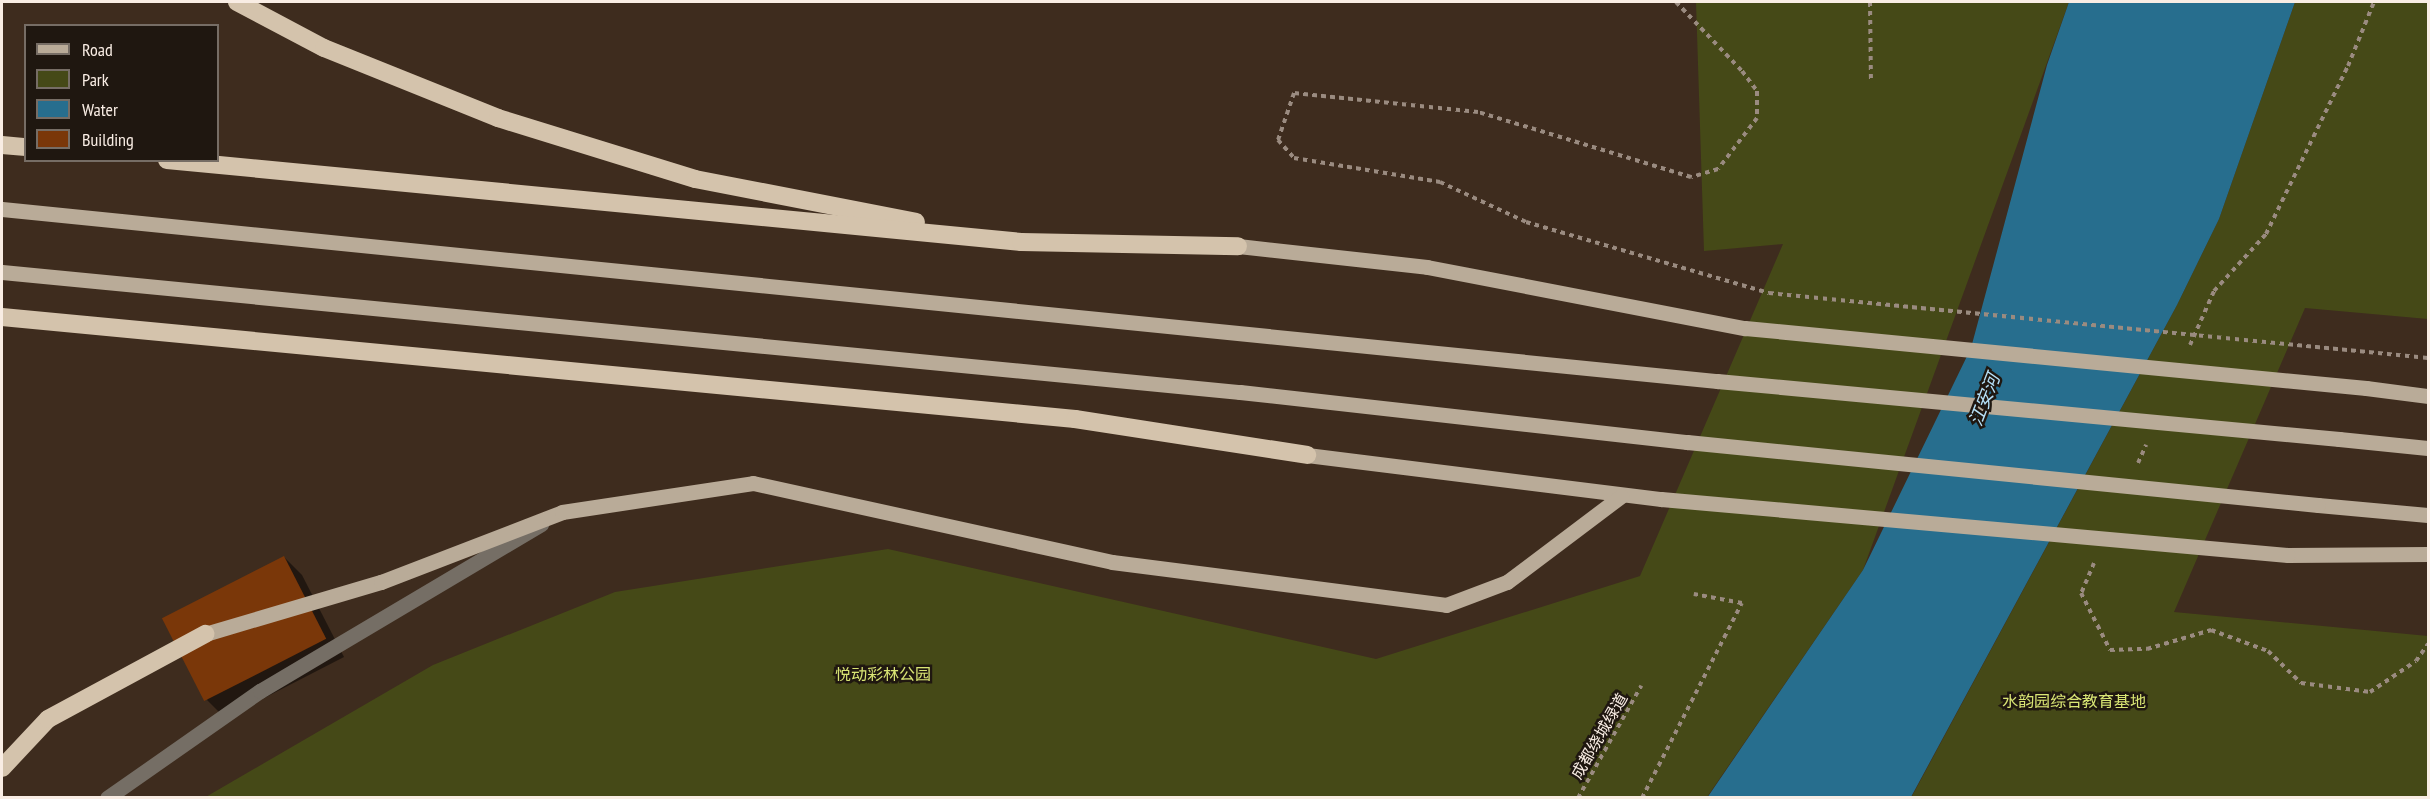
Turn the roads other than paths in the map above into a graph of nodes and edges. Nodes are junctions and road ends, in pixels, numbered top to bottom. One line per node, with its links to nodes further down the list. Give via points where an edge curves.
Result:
1 (237, 2): 6 (highway, via 324,48 498,118 695,179)
2 (2, 145): 3 (highway)
3 (24, 147)
4 (188, 162): 6 (highway)
5 (2, 209): 11 (main road, bridge, via 1717,381)
6 (1021, 242): 7 (highway)
7 (1238, 246): 10 (main road, bridge, via 1427,267 1745,328)
8 (2, 273): 15 (main road, bridge, via 1240,392 1687,442)
9 (2, 317): 12 (highway, via 1075,418)
10 (2428, 396)
11 (2428, 448)
12 (1306, 455): 13 (main road)
13 (1621, 496): 14 (main road, via 1507,582 1446,605 1112,562 753,483); 16 (main road, bridge, via 2289,555)
14 (562, 512): 17 (main road, via 381,582); 19 (street, via 260,691)
15 (2428, 515)
16 (2428, 554)
17 (204, 634): 18 (highway, via 48,718)
18 (2, 768)
19 (107, 798)

